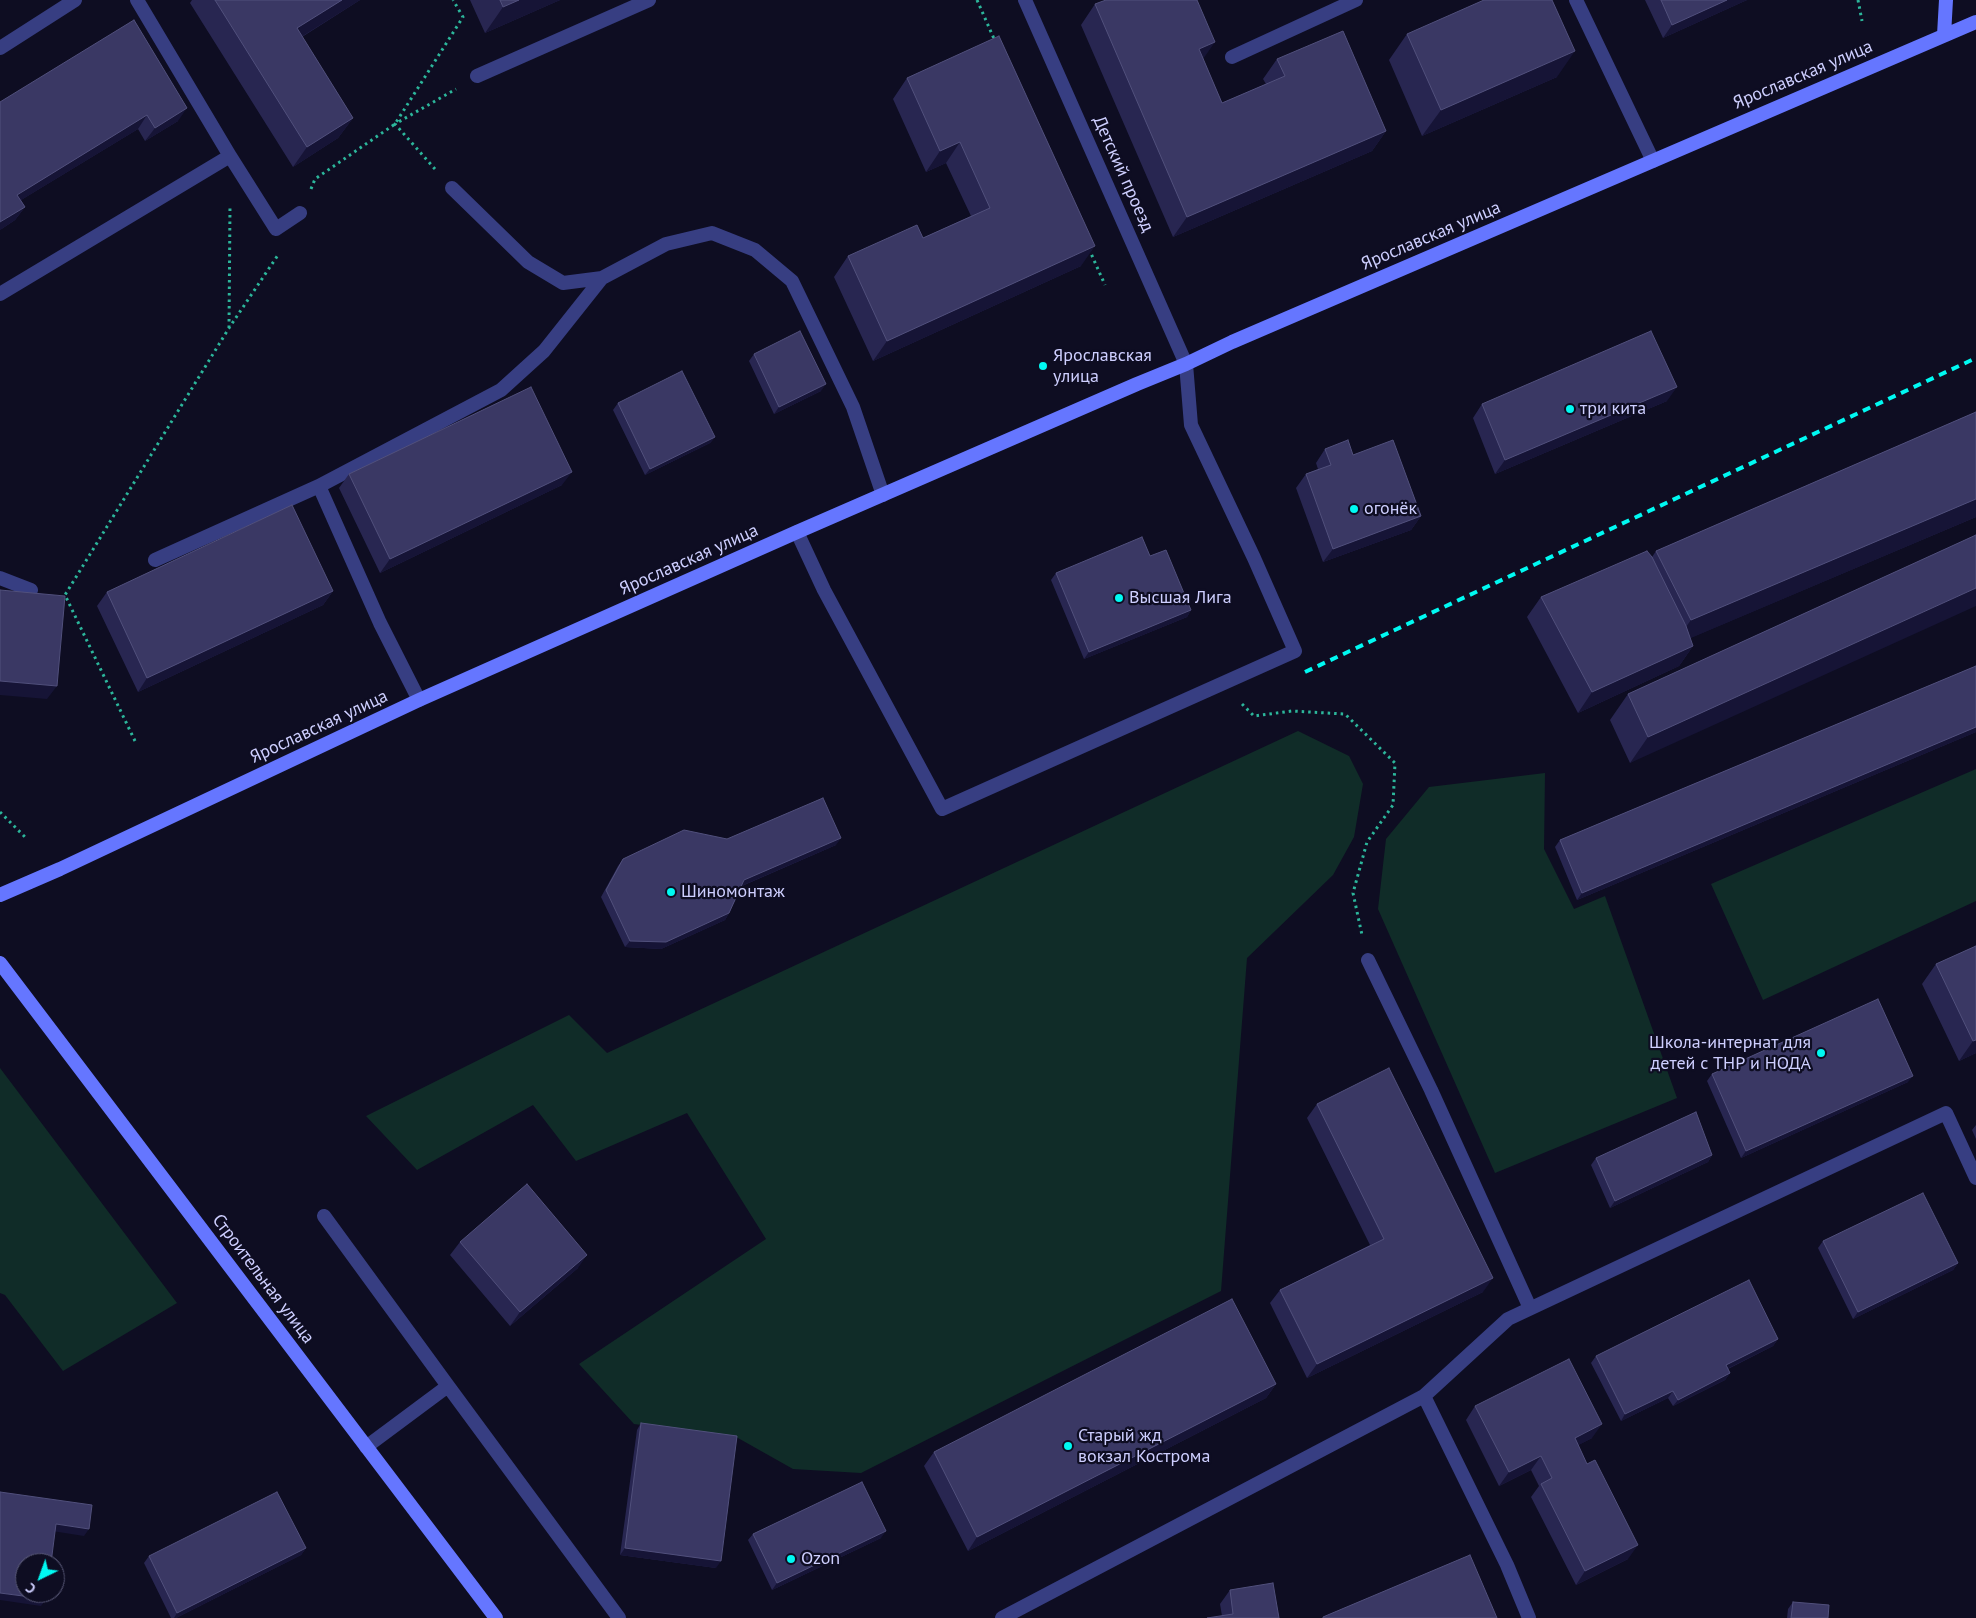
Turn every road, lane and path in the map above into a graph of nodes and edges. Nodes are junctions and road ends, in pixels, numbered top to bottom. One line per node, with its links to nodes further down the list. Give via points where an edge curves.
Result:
1 (75, 0): 15 (street)
2 (136, 0): 19 (street)
3 (453, 0): 18 (path, via 463,17)
4 (649, 0): 17 (street)
5 (977, 0): 14 (path)
6 (1026, 0): 29 (street, Детский проезд)
7 (1356, 0): 16 (street)
8 (1576, 0): 20 (street)
9 (1858, 0): 11 (path)
10 (1946, 0): 13 (main road)
11 (1862, 21)
12 (1976, 22): 13 (main road, Ярославская улица)
13 (1944, 35): 20 (main road, Ярославская улица)
14 (997, 45)
15 (0, 48)
16 (1232, 57)
17 (477, 76): 18 (path)
18 (395, 124): 21 (path); 23 (path, via 315,179)
19 (230, 156): 23 (street, via 276,229); 27 (street)
20 (1653, 161): 29 (main road, Ярославская улица)
21 (452, 188): 25 (street, via 528,262 563,283)
22 (230, 204): 28 (path)
23 (300, 213): 28 (path, via 290,236)
24 (1085, 241): 26 (path)
25 (602, 278): 30 (street, via 544,351 501,390); 31 (street, via 666,244 712,233 755,250 792,280 853,407)
26 (1105, 285)
27 (0, 294)
28 (228, 328): 38 (path, via 65,594)
29 (1186, 364): 31 (main road, Ярославская улица); 36 (street, Детский проезд, via 1191,424 1295,651)
30 (319, 486): 33 (street); 37 (street)
31 (883, 495): 32 (main road, Ярославская улица)
32 (797, 532): 36 (street, via 824,590 942,810); 37 (main road, Ярославская улица)
33 (155, 560)
34 (0, 578): 35 (street)
35 (31, 590)
36 (1223, 683): 42 (path, via 1254,716 1292,711 1345,714 1395,763 1393,805 1367,842 1353,893)
37 (419, 700): 41 (main road, Ярославская улица, via 60,869)
38 (136, 741)
39 (0, 812): 40 (path)
40 (26, 838)
41 (0, 894)
42 (1368, 960): 46 (street, via 1432,1090)
43 (0, 963): 49 (main road, Строительная улица)
44 (1976, 1178): 46 (street, via 1946,1113)
45 (324, 1216): 47 (street)
46 (1530, 1308): 48 (street, via 1508,1319)
47 (448, 1386): 49 (street); 51 (street)
48 (1424, 1396): 52 (street); 53 (street, via 1507,1565)
49 (366, 1447): 50 (main road, Строительная улица)
50 (496, 1618)
51 (619, 1618)
52 (1002, 1618)
53 (1529, 1618)

